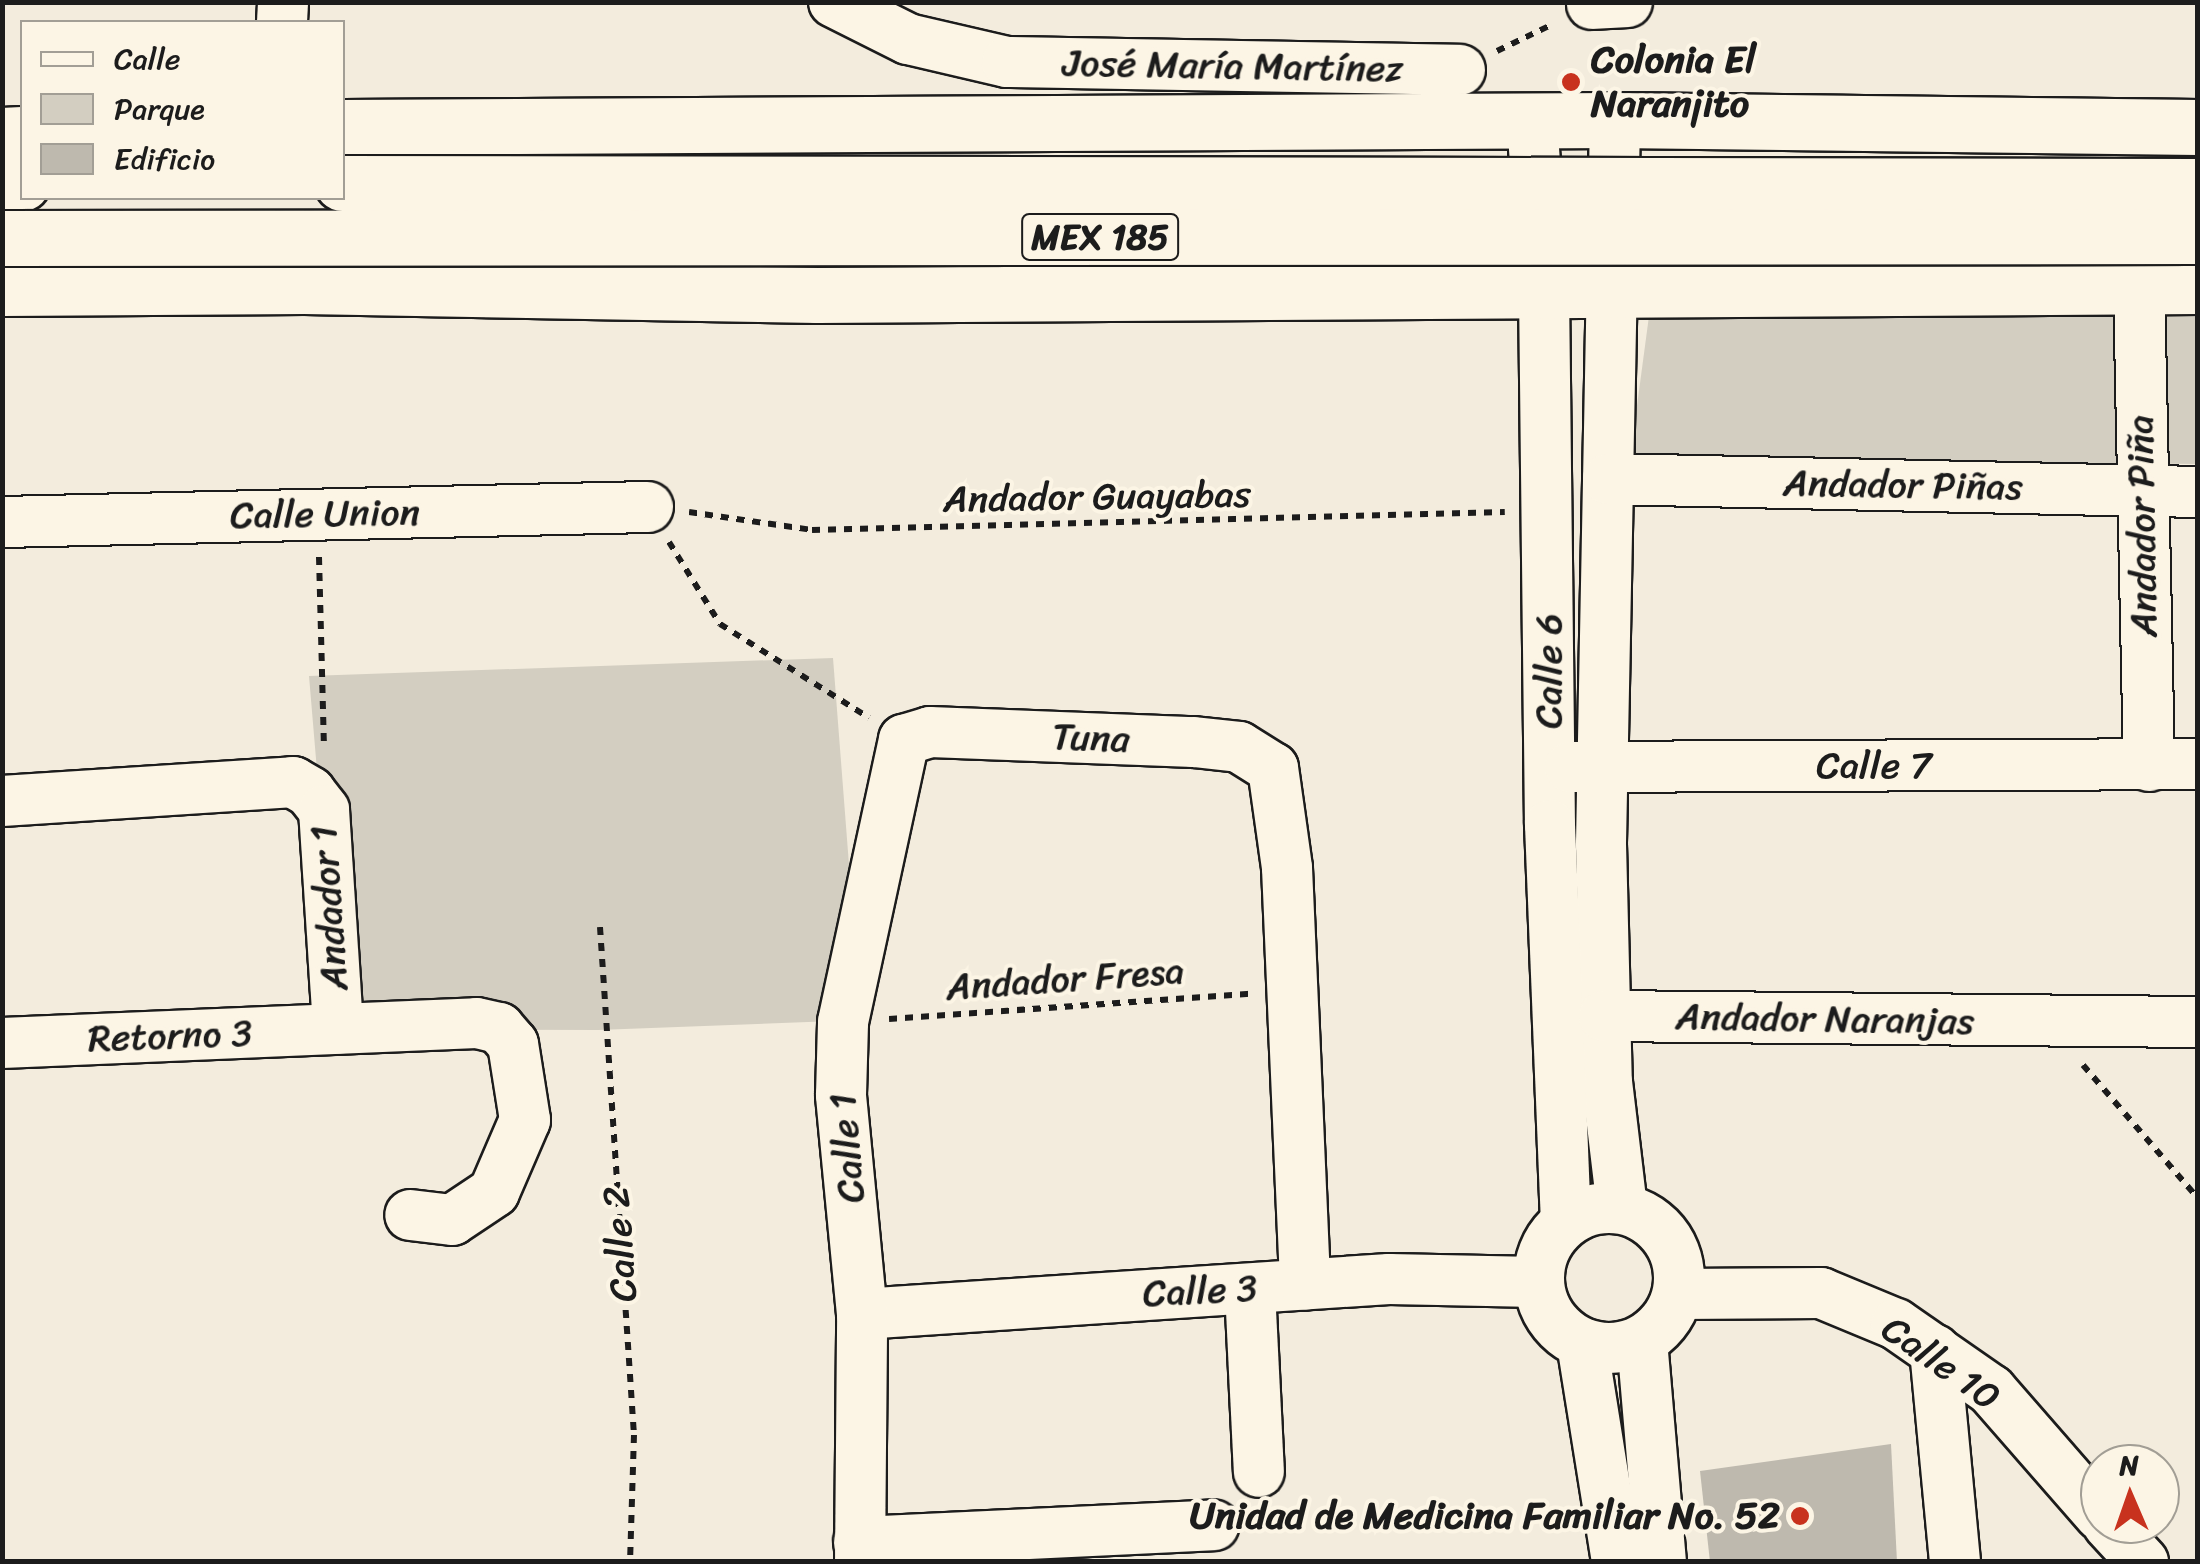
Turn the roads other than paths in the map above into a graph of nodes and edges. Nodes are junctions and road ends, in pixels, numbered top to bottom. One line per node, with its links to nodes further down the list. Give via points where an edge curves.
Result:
1 (834, 2): 2 (street, José María Martínez, via 908,39 1007,62)
2 (1460, 70)
3 (1615, 120): 4 (street); 6 (street); 14 (street, Calle 6)
4 (1532, 121): 5 (street); 15 (street, Calle 6)
5 (345, 127)
6 (2198, 127)
7 (345, 184): 8 (street, MEX 185, bridge)
8 (2198, 186)
9 (2198, 236): 10 (street, MEX 185, bridge)
10 (2, 238)
11 (2139, 286): 12 (street); 14 (street); 17 (street, Andador Piña)
12 (2198, 286)
13 (2, 288): 15 (street, via 817,295)
14 (1611, 288): 15 (street); 16 (street, Calle 6)
15 (1544, 290): 25 (street, Calle 6)
16 (1608, 479): 17 (street, Andador Piñas); 24 (street, Calle 6)
17 (2140, 490): 18 (street, Andador Piñas); 23 (street, Andador Piña)
18 (2198, 492)
19 (648, 506): 20 (street, Calle Union)
20 (2, 522)
21 (904, 740): 35 (street, Tuna, via 930,732 1194,742 1239,747 1273,768 1287,868); 38 (street, Calle 1, via 843,1022 841,1095)
22 (2198, 764): 23 (street, Calle 7)
23 (2149, 766): 24 (street, Calle 7)
24 (1601, 767): 25 (street, Calle 7); 27 (street, Calle 6)
25 (1550, 768): 33 (street, Calle 6)
26 (2, 800): 29 (street, Andador 1, via 292,782 310,792 324,810)
27 (1604, 1016): 28 (street, Andador Naranjas); 31 (street, Calle 6)
28 (2198, 1022)
29 (338, 1029): 30 (street, Retorno 3); 32 (street, Retorno 3, via 477,1023 499,1028 513,1044 525,1120 494,1192 452,1220)
30 (2, 1043)
31 (1622, 1207): 33 (street, via 1593,1208); 37 (street, via 1649,1218 1669,1238 1679,1265)
32 (410, 1216)
33 (1566, 1220): 34 (street, via 1544,1247)
34 (1537, 1282): 35 (street, Calle 3); 40 (street, via 1548,1315)
35 (1305, 1285): 36 (street, Calle 3)
36 (1250, 1290): 38 (street, Calle 3); 42 (street)
37 (1679, 1294): 39 (street, via 1664,1326); 41 (street, Calle 10, via 1821,1293 1896,1324)
38 (862, 1314): 45 (street, Calle 1)
39 (1642, 1341): 40 (street, via 1612,1348); 47 (street)
40 (1582, 1343): 46 (street)
41 (1935, 1350): 43 (street, Calle 10, via 1991,1390); 48 (street)
42 (1259, 1472)
43 (2080, 1492)
44 (1214, 1524): 45 (street)
45 (860, 1552)
46 (1617, 1562)
47 (1662, 1562)
48 (1955, 1562)

